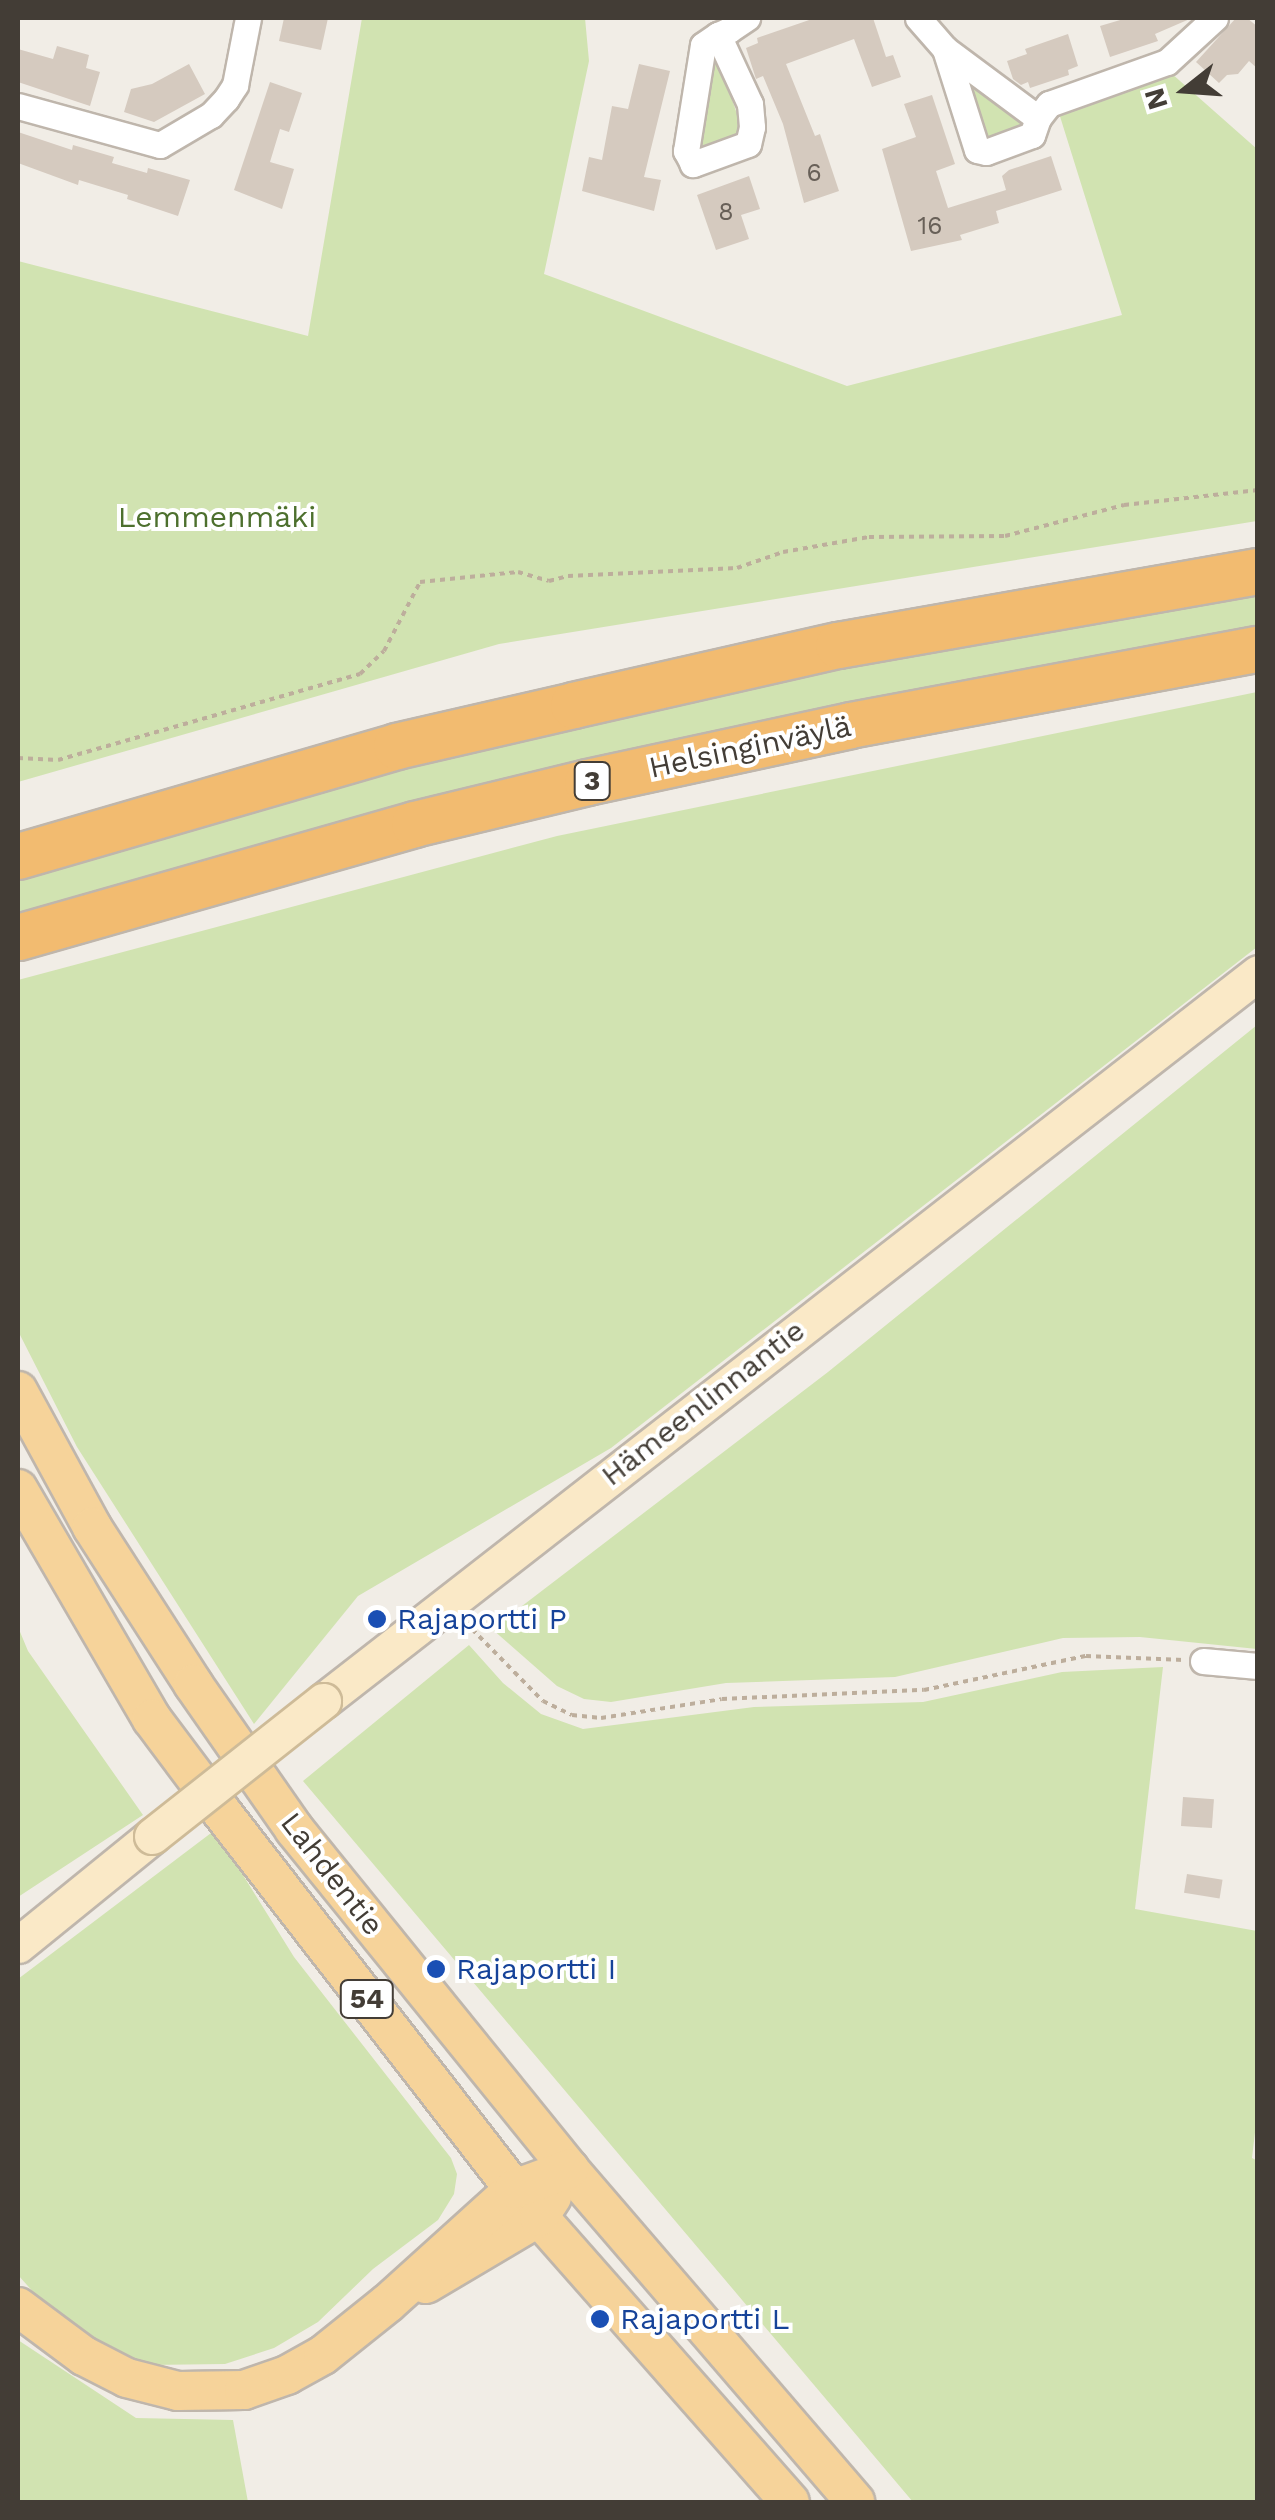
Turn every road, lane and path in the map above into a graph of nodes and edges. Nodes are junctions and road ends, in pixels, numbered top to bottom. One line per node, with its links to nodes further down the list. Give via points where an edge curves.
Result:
1 (248, 18): 7 (street, via 226,99 212,115 160,145)
2 (746, 18): 5 (street)
3 (918, 18): 6 (street)
4 (1216, 18): 8 (street, via 1167,62 1049,104)
5 (718, 35): 5 (street, via 703,45 699,60 686,151 693,164 748,144 752,127 750,104)
6 (944, 49): 8 (street); 8 (street, via 977,150 1023,140)
7 (18, 106)
8 (1038, 118)
9 (1258, 490): 12 (path, via 1124,504 1005,536 869,538 783,552 737,568 548,581 518,572 420,582 384,651 360,674 58,760)
10 (1258, 571): 13 (highway, via 838,645 573,705 396,746)
11 (1258, 649): 14 (highway, Helsinginväylä / 3, via 586,782)
12 (18, 758)
13 (18, 856)
14 (18, 937)
15 (1258, 974): 18 (main road, Hämeenlinnantie)
16 (18, 1391): 22 (main road, Lahdentie / 54, via 92,1527 294,1829)
17 (18, 1489): 23 (main road, Lahdentie / 54, via 152,1719)
18 (448, 1602): 19 (path, via 544,1701 572,1715 601,1718 722,1700 924,1690 1086,1656); 21 (main road, Hämeenlinnantie, bridge)
19 (1203, 1661): 20 (street)
20 (1258, 1666)
21 (18, 1944)
22 (569, 2169): 23 (main road); 24 (main road); 28 (main road, Lahdentie / 54)
23 (514, 2189): 24 (main road, Lahdentie / 54); 25 (main road)
24 (539, 2217): 25 (main road); 27 (main road, Lahdentie / 54)
25 (388, 2303): 26 (main road, via 287,2376 217,2392 178,2391 127,2378)
26 (18, 2308)
27 (790, 2502)
28 (855, 2502)

